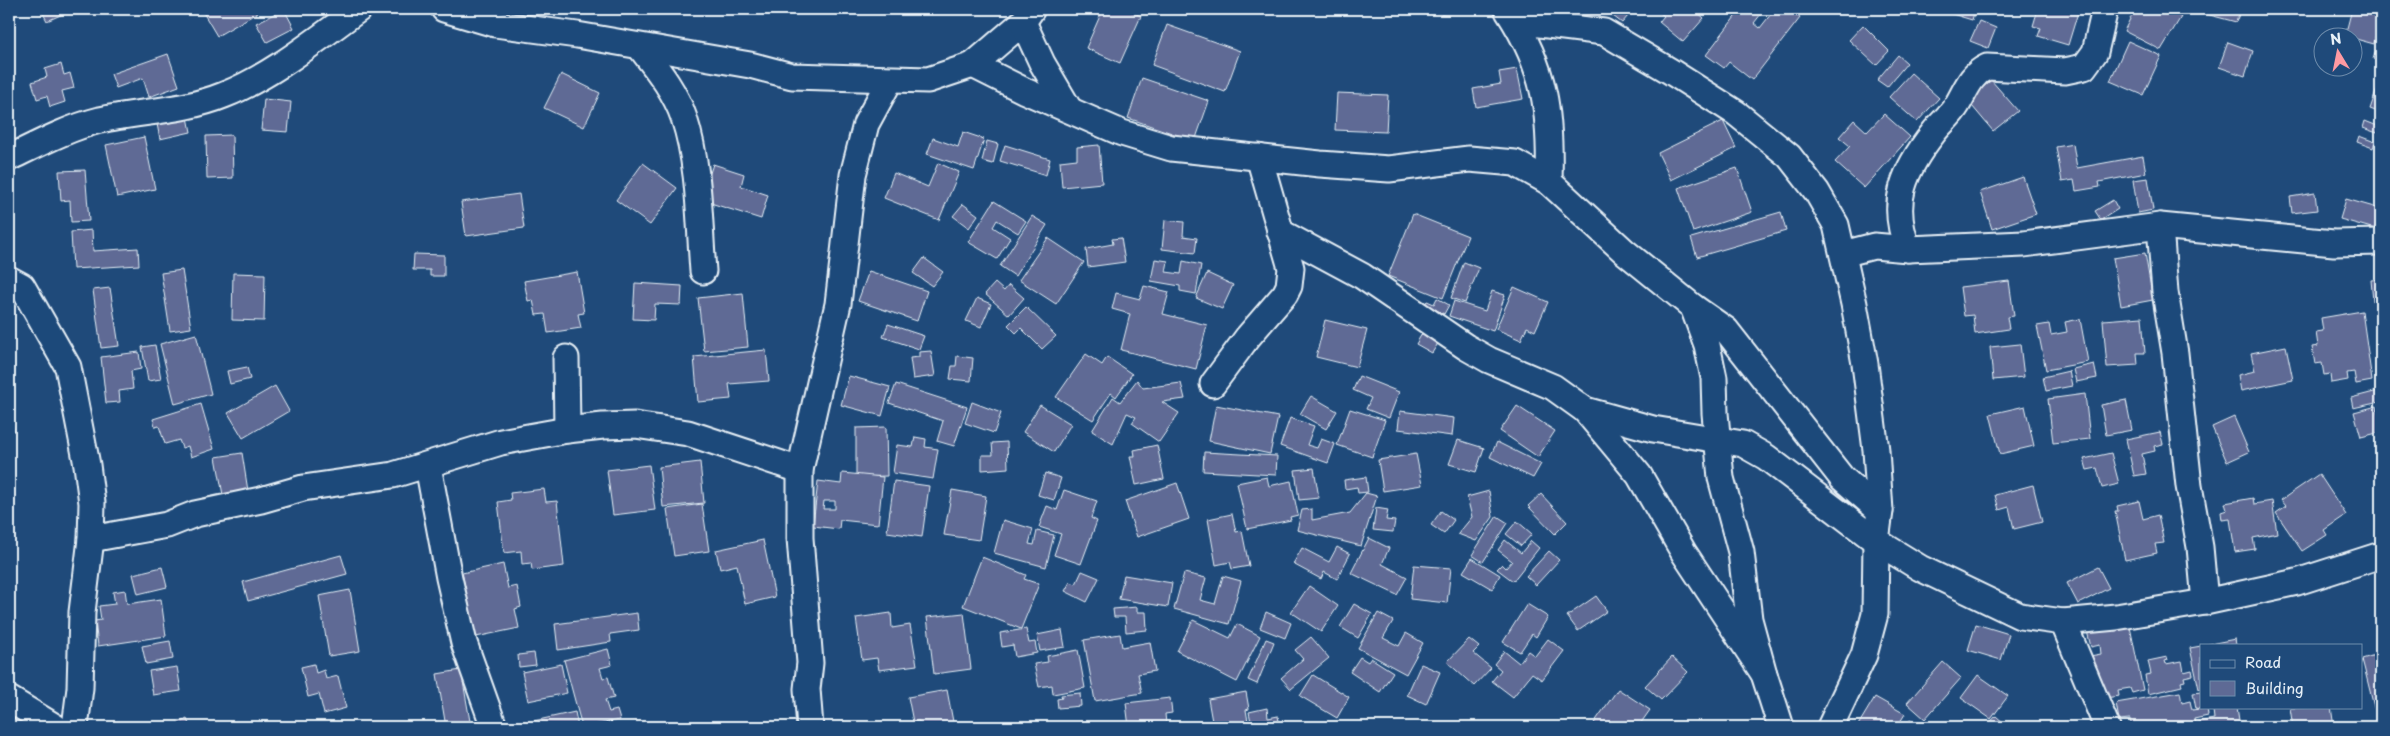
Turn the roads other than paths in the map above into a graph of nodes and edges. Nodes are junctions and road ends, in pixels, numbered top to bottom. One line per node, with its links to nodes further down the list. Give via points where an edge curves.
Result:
1 (358, 9): 11 (street, via 283,64 224,95 198,103 100,120)
2 (444, 9): 6 (street, via 495,24)
3 (2105, 9): 16 (street, via 2095,52 2084,67 2065,71 1987,66 1978,71 1956,106 1913,161 1902,188 1898,216)
4 (1028, 15): 7 (street); 9 (street, via 1042,63)
5 (1511, 15): 12 (street, via 1537,63 1550,138); 17 (street, via 1604,32 1736,113 1789,156 1836,225)
6 (640, 47): 8 (street, via 750,65 792,76); 18 (street, via 669,86 684,118 694,165)
7 (973, 65): 8 (street, via 928,80); 9 (street)
8 (890, 80): 27 (street, via 866,124 853,175 838,304)
9 (1069, 109): 10 (street, via 1122,133 1171,148)
10 (1259, 157): 12 (street, via 1389,169 1469,159 1515,163); 14 (street)
11 (9, 158)
12 (1549, 182): 20 (street, via 1624,251)
13 (2160, 226): 15 (street, via 2334,243); 16 (street, via 2024,244); 32 (street, via 2165,292)
14 (1280, 232): 22 (street, via 1291,268 1289,286); 23 (street, via 1362,276 1466,347 1553,387)
15 (2381, 242)
16 (1908, 249): 17 (street, via 1874,246)
17 (1843, 254): 28 (street, via 1865,364)
18 (703, 272)
19 (9, 279): 29 (street, via 22,286 68,367 87,465 92,503)
20 (1692, 307): 25 (street, via 1707,345 1714,378); 28 (street, via 1726,330 1842,478)
21 (566, 358): 24 (street)
22 (1213, 384)
23 (1585, 410): 25 (street, via 1652,429); 34 (street, via 1639,475 1684,553)
24 (567, 430): 26 (street, via 501,442); 27 (street, via 635,425 688,433)
25 (1716, 439): 30 (street, via 1743,444 1766,457); 34 (street, via 1721,478 1741,552 1749,620)
26 (428, 466): 29 (street, via 394,475 303,488 195,514 167,525); 38 (street, via 464,643)
27 (800, 470): 39 (street, via 800,538 810,663 807,690)
28 (1880, 511): 30 (street)
29 (91, 539): 37 (street, via 82,612 80,688)
30 (1876, 541): 33 (street, via 1920,568 2020,616); 41 (street, via 1875,614 1864,655)
31 (2381, 555): 32 (street, via 2297,582)
32 (2205, 602): 33 (street)
33 (2063, 622): 42 (street)
34 (1764, 674): 40 (street)
35 (9, 699): 36 (street)
36 (55, 727)
37 (75, 727)
38 (494, 727)
39 (810, 727)
40 (1781, 727)
41 (1830, 727)
42 (2107, 727)

